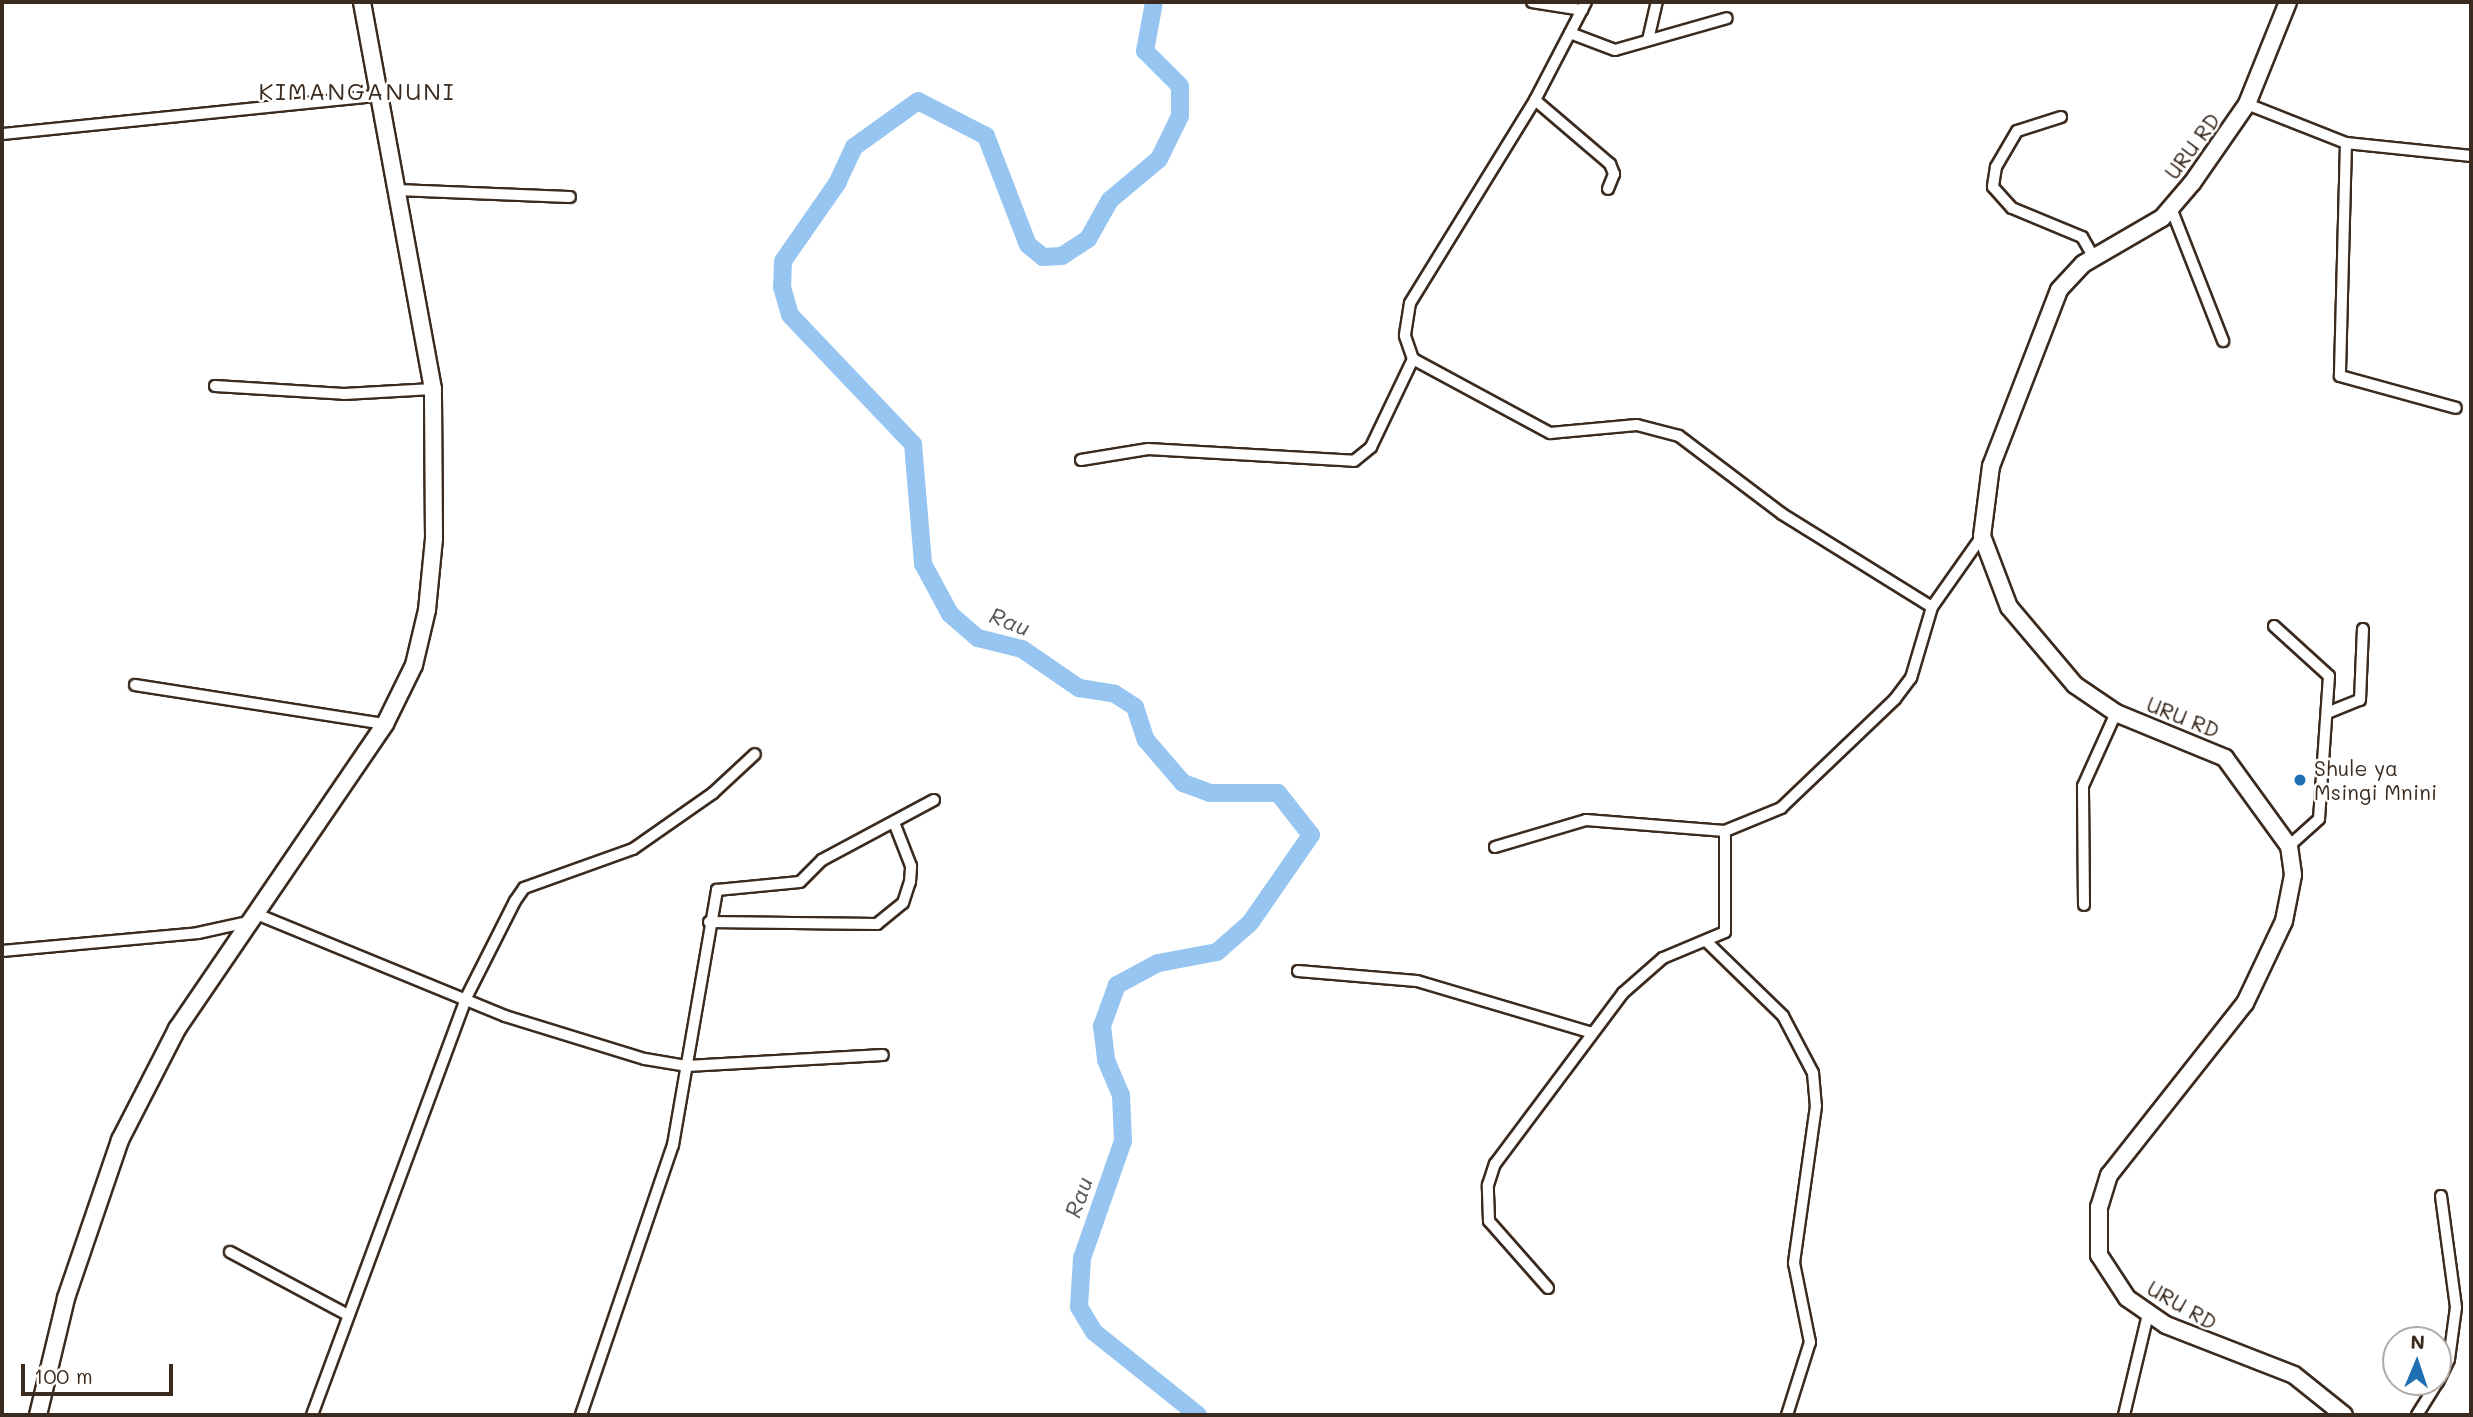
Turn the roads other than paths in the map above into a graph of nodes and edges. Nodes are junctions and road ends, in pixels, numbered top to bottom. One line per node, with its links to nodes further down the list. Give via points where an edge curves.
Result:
1 (362, 2): 9 (street)
2 (1532, 2): 5 (street)
3 (1657, 2): 8 (street)
4 (2288, 2): 11 (street, URU RD)
5 (1584, 6): 7 (street)
6 (1727, 18): 8 (street)
7 (1570, 33): 8 (street, via 1603,49); 10 (street)
8 (1648, 40)
9 (375, 96): 13 (street); 17 (street)
10 (1535, 100): 16 (street, via 1610,164 1614,174); 22 (street, via 1410,303 1405,336)
11 (2247, 104): 14 (street); 19 (street, URU RD)
12 (2061, 117): 20 (street, via 2017,131 1996,167 1993,187 2012,208 2082,237)
13 (2, 134)
14 (2346, 143): 15 (street); 25 (street, via 2340,376)
15 (2471, 156)
16 (1608, 189)
17 (396, 190): 18 (street); 24 (street)
18 (570, 197)
19 (2171, 208): 20 (street, URU RD, via 2143,233); 21 (street)
20 (2094, 258): 27 (street, URU RD, via 2065,280 2046,317 1991,466)
21 (2222, 341)
22 (1413, 359): 26 (street, via 1371,447 1354,461 1148,449); 28 (street, via 1550,433 1637,425 1679,436 1782,514)
23 (215, 386): 24 (street, via 344,394)
24 (433, 389): 34 (street, via 434,512 427,610 414,665)
25 (2456, 408)
26 (1081, 460)
27 (1982, 536): 28 (street); 32 (street, URU RD, via 1990,572 2029,636 2084,694)
28 (1932, 607): 38 (street, via 1922,650 1895,699 1781,808)
29 (2274, 626): 33 (street, via 2328,671)
30 (2362, 629): 33 (street, via 2360,700)
31 (135, 685): 34 (street)
32 (2116, 713): 39 (street, URU RD, via 2225,758); 41 (street, via 2084,786)
33 (2327, 713): 39 (street, via 2319,819)
34 (385, 724): 42 (street)
35 (755, 754): 47 (street, via 713,793 633,849 524,888)
36 (934, 800): 37 (street)
37 (895, 825): 43 (street, via 822,860 800,882 720,888); 43 (street, via 911,866 910,882 903,902 877,924)
38 (1726, 831): 40 (street, via 1586,820); 44 (street, via 1727,922 1722,936)
39 (2289, 846): 54 (street, URU RD, via 2293,875 2284,921 2245,1003 2109,1175 2102,1196 2099,1255 2111,1280)
40 (1495, 847)
41 (2084, 905)
42 (257, 918): 45 (street, via 198,933); 47 (street); 58 (street, via 177,1030 120,1140 66,1298)
43 (709, 922): 50 (street)
44 (1707, 942): 48 (street, via 1641,974); 61 (street, via 1783,1016 1813,1073 1816,1106 1794,1263 1810,1342)
45 (2, 951)
46 (1298, 971): 48 (street, via 1417,981)
47 (466, 998): 50 (street, via 585,1042); 55 (street)
48 (1592, 1033): 53 (street, via 1512,1136 1488,1185 1489,1221)
49 (883, 1055): 50 (street)
50 (687, 1066): 60 (street, via 673,1145)
51 (2441, 1196): 56 (street, via 2456,1307)
52 (230, 1252): 55 (street)
53 (1548, 1287)
54 (2148, 1314): 62 (street); 63 (street, URU RD, via 2200,1343 2294,1375)
55 (348, 1315): 59 (street)
56 (2452, 1337)
57 (2429, 1396): 64 (street)
58 (38, 1415)
59 (312, 1415)
60 (581, 1415)
61 (1787, 1415)
62 (2124, 1415)
63 (2344, 1415)
64 (2417, 1415)

